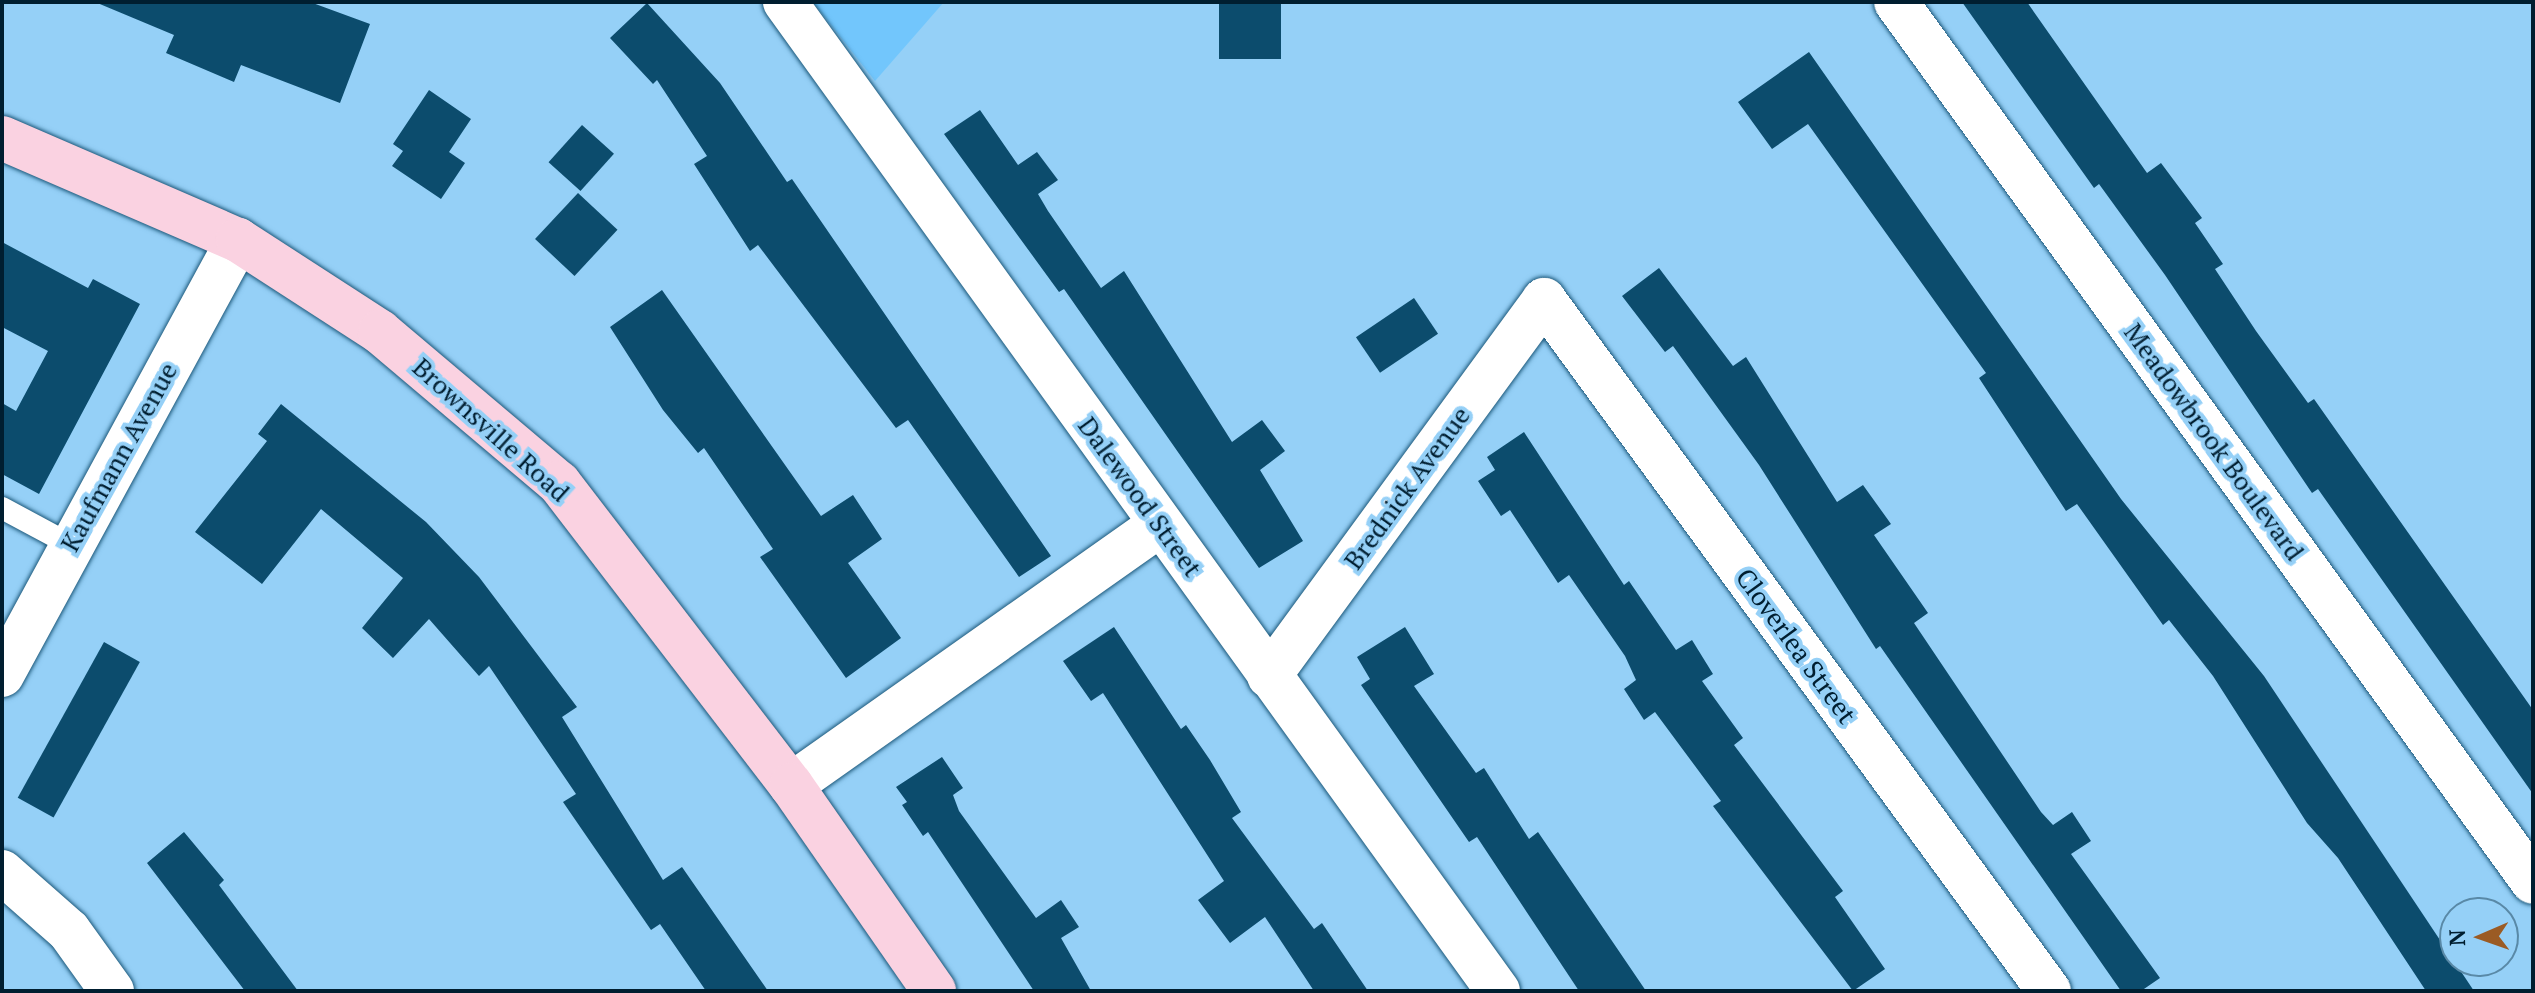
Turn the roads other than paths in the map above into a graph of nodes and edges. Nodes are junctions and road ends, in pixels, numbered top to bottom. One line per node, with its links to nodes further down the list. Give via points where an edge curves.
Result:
1 (785, 2): 7 (street, Dalewood Street)
2 (1896, 2): 13 (street, Meadowbrook Boulevard)
3 (2, 138): 4 (main road, Brownsville Road)
4 (238, 240): 8 (street, Kaufmann Avenue); 11 (main road, Brownsville Road, via 380,332 559,483)
5 (1544, 300): 10 (street, Brednick Avenue); 17 (street, Cloverlea Street)
6 (2, 508): 8 (lane)
7 (1160, 525): 10 (street, Dalewood Street); 11 (street)
8 (71, 545): 9 (street, Kaufmann Avenue)
9 (2, 675)
10 (1269, 676): 16 (street, Dalewood Street)
11 (791, 785): 15 (main road, Brownsville Road)
12 (2, 872): 14 (street, via 69,931)
13 (2533, 882)
14 (112, 991)
15 (934, 991)
16 (1498, 991)
17 (2049, 991)

